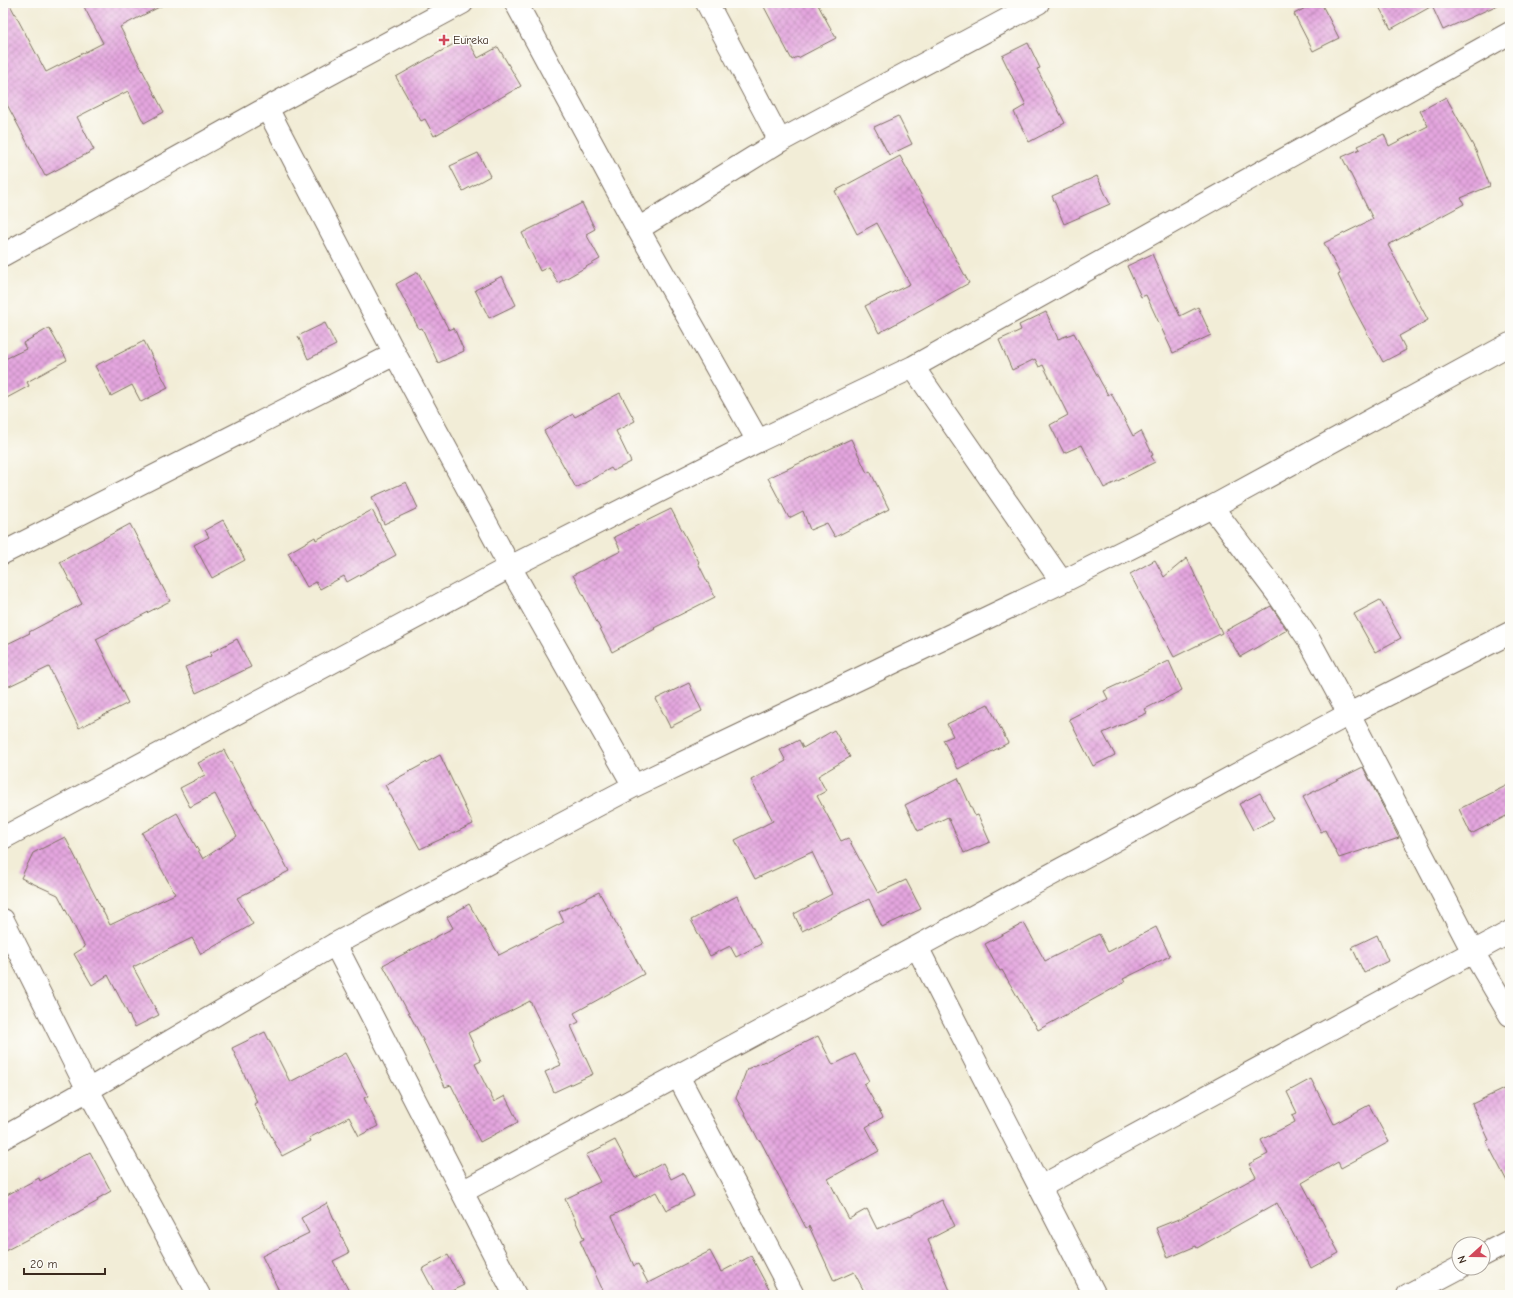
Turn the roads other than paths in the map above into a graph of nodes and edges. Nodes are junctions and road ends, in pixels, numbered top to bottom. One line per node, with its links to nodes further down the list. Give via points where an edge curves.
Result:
1 (462, 3): 6 (street)
2 (516, 3): 8 (street)
3 (707, 3): 7 (street)
4 (1038, 3): 7 (street)
5 (1510, 33): 12 (street)
6 (267, 108): 9 (street); 11 (street)
7 (780, 141): 8 (street)
8 (638, 229): 13 (street)
9 (3, 255)
10 (1510, 344): 14 (street)
11 (395, 354): 15 (street); 16 (street)
12 (913, 367): 13 (street); 17 (street)
13 (758, 441): 16 (street)
14 (1212, 508): 17 (street); 19 (street, via 1309,640)
15 (3, 553)
16 (510, 568): 20 (street); 21 (street)
17 (1062, 582): 20 (street)
18 (1510, 633): 19 (street)
19 (1349, 714): 25 (street); 26 (street)
20 (634, 786): 24 (street)
21 (3, 838)
22 (3, 920): 29 (street)
23 (1510, 932): 26 (street)
24 (336, 944): 29 (street); 32 (street)
25 (917, 947): 28 (street); 31 (street)
26 (1473, 952): 27 (street); 31 (street)
27 (1510, 1015)
28 (678, 1076): 32 (street); 38 (street)
29 (88, 1090): 30 (street); 36 (street)
30 (3, 1138)
31 (1040, 1187): 39 (street)
32 (462, 1192): 37 (street)
33 (1510, 1241): 34 (street)
34 (1491, 1251)
35 (1451, 1272): 40 (street)
36 (199, 1295)
37 (515, 1295)
38 (793, 1295)
39 (1096, 1295)
40 (1408, 1295)

